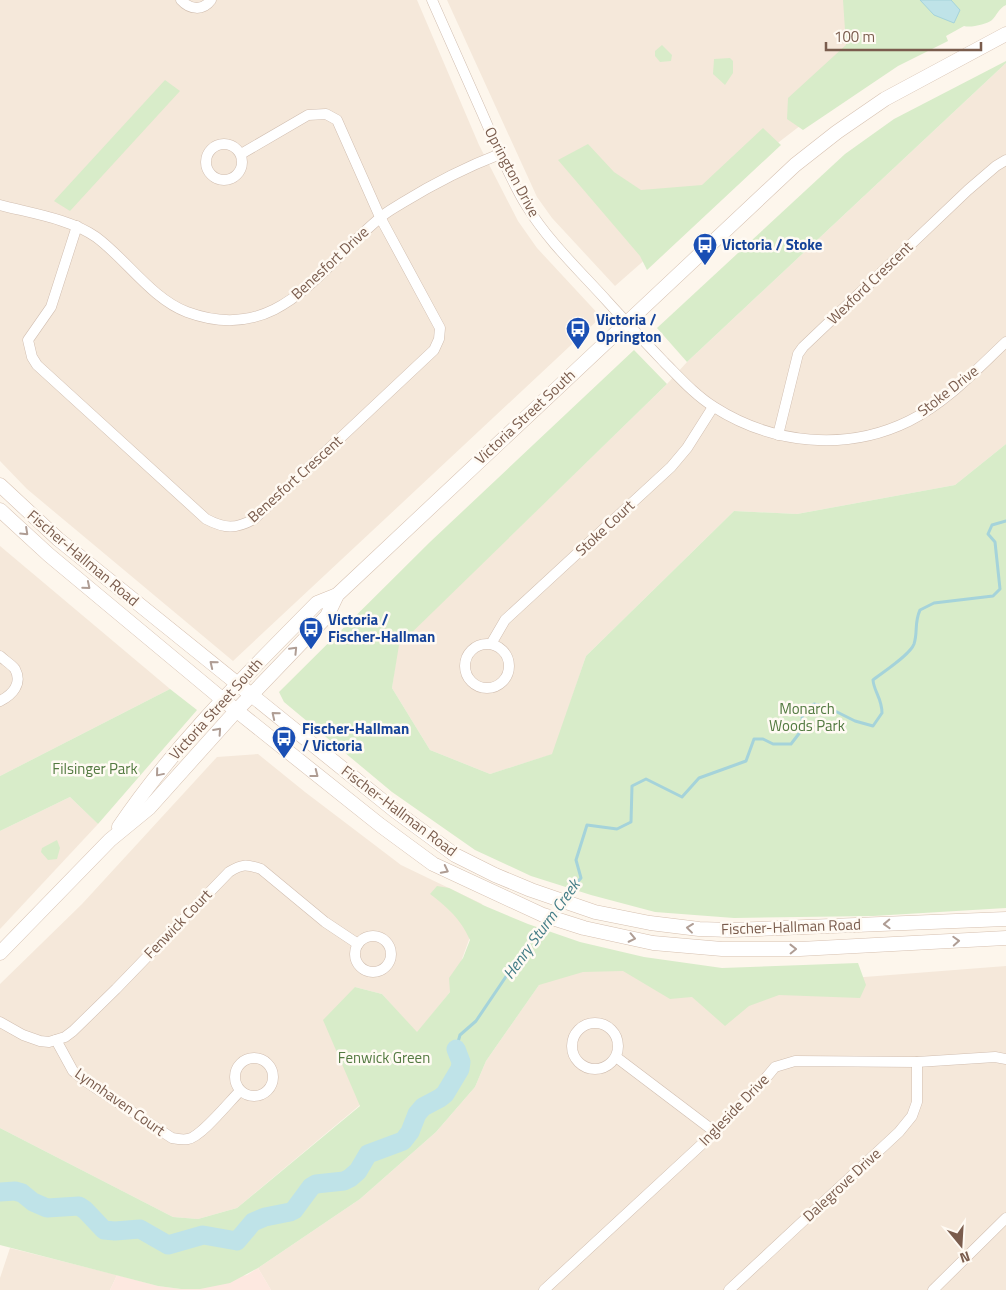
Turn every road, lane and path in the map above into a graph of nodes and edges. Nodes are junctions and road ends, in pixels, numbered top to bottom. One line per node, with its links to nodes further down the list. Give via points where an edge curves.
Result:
1 (181, 0): 2 (street, via 195,8)
2 (211, 0)
3 (432, 0): 6 (street, Oprington Drive)
4 (1006, 34): 11 (main road, Victoria Street South, via 885,99 830,137 794,165)
5 (241, 154): 9 (street, Benesfort Crescent, via 308,115 326,114 337,120 342,128)
6 (500, 154): 9 (street, Benesfort Drive, via 423,190); 11 (street, Oprington Drive, via 526,205 546,233)
7 (1006, 160): 14 (street, Wexford Crescent, via 968,190 803,347 798,354)
8 (0, 205): 10 (street, Benesfort Drive)
9 (380, 217): 10 (street, Benesfort Drive, via 296,297 271,312 235,321 184,311 155,292 108,246); 10 (street, Benesfort Crescent, via 440,328 434,350 254,519 229,527 206,519 32,357 28,340 50,308)
10 (77, 226)
11 (626, 323): 13 (street, Stoke Drive, via 690,388); 17 (main road, Victoria Street South)
12 (1006, 342): 14 (street, Stoke Drive, via 959,386 910,421 852,439 826,441)
13 (713, 406): 14 (street, Stoke Drive, via 748,426); 18 (street, Stoke Court, via 688,448 671,467 506,620)
14 (778, 435)
15 (0, 485): 20 (main road, Fischer-Hallman Road, one-way to 15, via 58,539)
16 (0, 510): 22 (main road, Fischer-Hallman Road, one-way to 22, via 49,555)
17 (338, 594): 20 (main road, Victoria Street South, via 317,603); 21 (main road, Victoria Street South, one-way to 17, via 327,616)
18 (491, 644): 18 (street, via 473,649 467,656 464,669 473,684 485,689 502,683 508,673 507,657)
19 (0, 656): 23 (street, via 14,669 18,678 15,690)
20 (237, 684): 21 (main road, Fischer-Hallman Road); 22 (main road, Victoria Street South)
21 (251, 695): 24 (main road, Victoria Street South); 26 (main road, Fischer-Hallman Road, one-way to 21, via 715,930 650,923 595,912 531,890 455,854)
22 (222, 699): 24 (main road, Fischer-Hallman Road); 25 (main road, Victoria Street South, one-way to 25, via 138,799)
23 (0, 700)
24 (236, 711): 25 (main road, Victoria Street South, one-way to 24, via 149,808); 27 (main road, Fischer-Hallman Road, one-way to 27, via 433,864 543,915 584,928 653,943 722,949 800,949)
25 (110, 840): 29 (main road, Victoria Street South)
26 (1006, 919)
27 (1006, 938)
28 (358, 944): 31 (street, Fenwick Court, via 325,922 261,869 240,865 228,872 74,1031)
29 (0, 953)
30 (0, 1022): 31 (street, via 40,1041)
31 (56, 1040): 35 (street, Lynnhaven Court, via 73,1071 172,1138 194,1137)
32 (616, 1057): 32 (street, via 616,1036 605,1025 584,1025 572,1038 574,1058 585,1068 604,1068); 36 (street)
33 (1006, 1059): 34 (street, Ingleside Drive)
34 (917, 1062): 36 (street, Ingleside Drive, via 795,1061 775,1067); 39 (street, Dalegrove Drive, via 917,1102 912,1116 899,1132)
35 (240, 1091)
36 (715, 1132): 38 (street, Ingleside Drive)
37 (1006, 1218): 40 (street)
38 (544, 1290)
39 (729, 1290)
40 (933, 1290)

